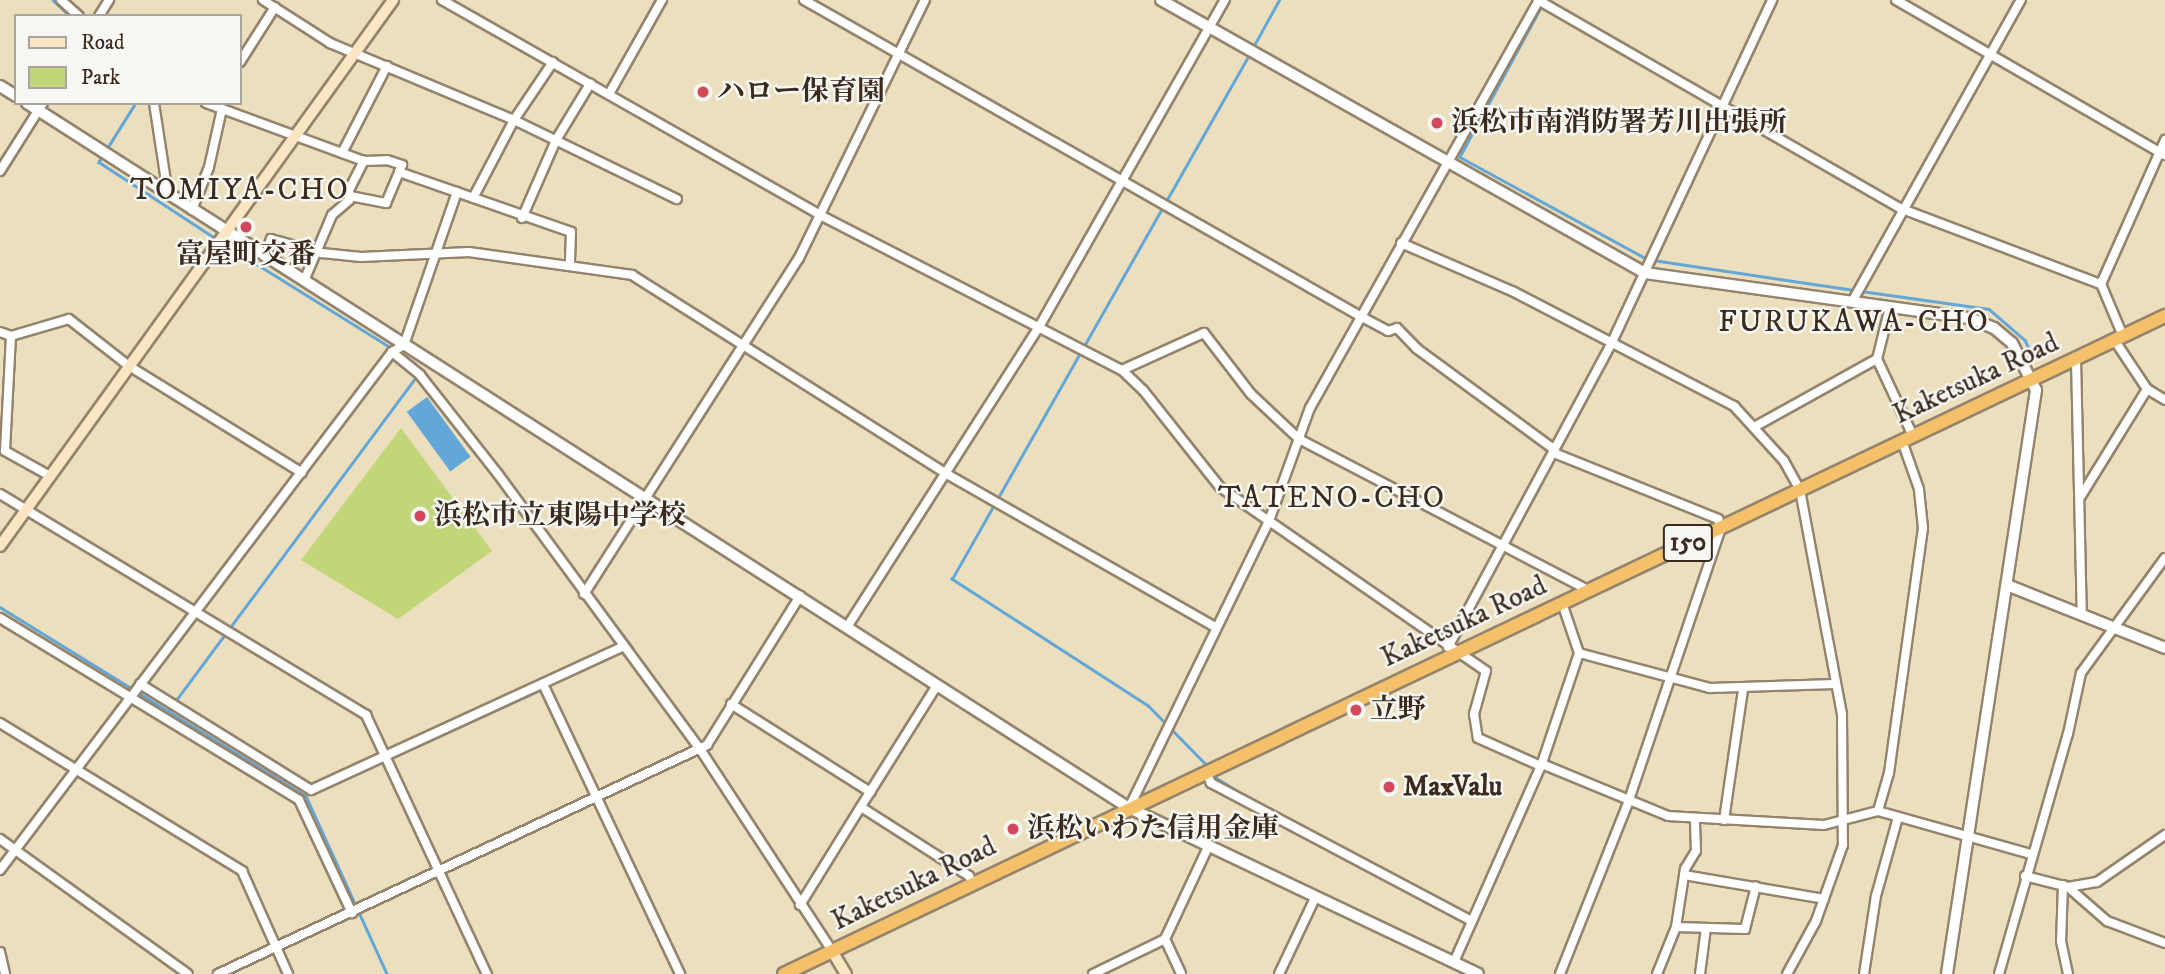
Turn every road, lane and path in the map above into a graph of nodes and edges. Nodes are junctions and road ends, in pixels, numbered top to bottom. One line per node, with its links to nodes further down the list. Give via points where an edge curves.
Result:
1 (61, 0): 15 (street)
2 (263, 0): 14 (street)
3 (393, 0): 18 (main road)
4 (442, 0): 21 (street)
5 (662, 0): 24 (street)
6 (804, 0): 17 (street)
7 (925, 0): 17 (street)
8 (1161, 0): 16 (street)
9 (1225, 0): 16 (street)
10 (1772, 0): 25 (street)
11 (1896, 0): 19 (street)
12 (2021, 0): 19 (street)
13 (1540, 1): 25 (street); 37 (street)
14 (275, 7): 18 (street); 20 (street)
15 (77, 14)
16 (1209, 27): 37 (street); 40 (street)
17 (898, 53): 40 (street); 48 (street)
18 (354, 54): 22 (street); 31 (main road)
19 (1990, 54): 35 (street); 46 (street)
20 (242, 59)
21 (552, 62): 23 (street); 30 (street)
22 (387, 66): 30 (street); 34 (street)
23 (590, 84): 24 (street); 32 (street)
24 (609, 94): 48 (street)
25 (1724, 104): 46 (street); 56 (street)
26 (154, 105): 42 (street)
27 (213, 105): 29 (street)
28 (41, 107): 38 (street); 42 (street)
29 (222, 109): 31 (street); 47 (street, via 209,167)
30 (514, 120): 32 (street); 44 (street)
31 (296, 135): 34 (street); 50 (main road)
32 (556, 140): 45 (street); 49 (street)
33 (2165, 140): 35 (street)
34 (342, 153): 36 (street)
35 (2162, 153): 58 (street)
36 (364, 161): 39 (street, via 387,160 402,165); 43 (street)
37 (1447, 162): 51 (street); 56 (street)
38 (0, 171)
39 (399, 172): 41 (street); 43 (street, via 386,204)
40 (1124, 181): 61 (street); 63 (street)
41 (457, 192): 44 (street); 53 (street)
42 (168, 194): 47 (street)
43 (350, 196): 52 (street, via 331,215)
44 (473, 198): 49 (street)
45 (677, 199)
46 (1902, 209): 58 (street); 59 (street)
47 (192, 210): 50 (street)
48 (818, 214): 63 (street); 68 (street, via 799,258)
49 (522, 218): 55 (street, via 571,232)
50 (225, 232): 54 (street); 73 (main road)
51 (1401, 243): 61 (street); 67 (street)
52 (318, 252): 53 (street); 54 (street, via 271,239); 57 (street)
53 (436, 255): 55 (street, via 469,252); 69 (street)
54 (265, 257): 57 (street)
55 (570, 266): 68 (street, via 632,275)
56 (1645, 273): 59 (street); 67 (street)
57 (303, 281): 69 (street)
58 (2102, 284): 66 (street)
59 (1852, 302): 60 (street)
60 (1890, 307): 71 (street); 75 (street, via 1970,318 1994,328 2012,343)
61 (1360, 316): 79 (street); 81 (street, via 1388,331 1396,328)
62 (2165, 316): 66 (highway, Kaketsuka Road / 150)
63 (1039, 327): 74 (street); 83 (street)
64 (0, 332): 65 (street)
65 (11, 336): 73 (street, via 69,319); 84 (street, via 5,451)
66 (2119, 339): 72 (highway, Kaketsuka Road / 150); 76 (street)
67 (1612, 342): 78 (street, via 1734,407); 81 (street)
68 (740, 344): 83 (street); 87 (street)
69 (404, 345): 70 (street); 87 (street)
70 (392, 352): 82 (street); 97 (street, via 420,375)
71 (1877, 359): 78 (street); 80 (street)
72 (2077, 359): 75 (highway, Kaketsuka Road / 150); 88 (street)
73 (129, 366): 82 (street); 84 (main road)
74 (1122, 370): 79 (street, via 1204,333 1251,394); 90 (street, via 1220,487)
75 (2033, 379): 80 (highway, Kaketsuka Road / 150); 95 (street, via 2036,390)
76 (2147, 388): 77 (street); 88 (street)
77 (2165, 400)
78 (1756, 426): 85 (street, via 1784,461)
79 (1299, 439): 90 (street); 93 (street)
80 (1908, 439): 85 (highway, Kaketsuka Road / 150); 129 (street, via 1923,528 1889,773)
81 (1554, 451): 91 (street, via 1718,519); 93 (street)
82 (302, 473): 100 (street)
83 (945, 473): 103 (street); 104 (street)
84 (50, 476): 89 (main road)
85 (1800, 491): 91 (highway, Kaketsuka Road / 150); 114 (street)
86 (0, 494): 89 (street)
87 (644, 498): 97 (street); 98 (street)
88 (2080, 498): 101 (street)
89 (27, 509): 92 (main road); 100 (street)
90 (1269, 521): 104 (street); 108 (street)
91 (1721, 528): 96 (highway, Kaketsuka Road / 150); 110 (street)
92 (0, 546)
93 (1504, 546): 96 (street); 108 (street)
94 (2165, 558): 105 (street)
95 (2007, 585): 101 (street); 135 (street)
96 (1588, 590): 99 (highway, Kaketsuka Road / 150)
97 (584, 594): 106 (street)
98 (800, 596): 103 (street); 117 (street)
99 (1562, 603): 108 (highway, Kaketsuka Road / 150); 109 (street)
100 (196, 613): 111 (street); 120 (street, via 366,715)
101 (2082, 615): 105 (street)
102 (0, 618): 116 (street)
103 (847, 627): 113 (street)
104 (1215, 627): 128 (street)
105 (2116, 628): 107 (street); 139 (street, via 2081,673 2068,734)
106 (622, 647): 112 (street); 119 (street)
107 (2165, 648)
108 (1452, 650): 121 (street, via 1486,671 1474,714 1478,738); 123 (highway, Kaketsuka Road / 150)
109 (1579, 653): 110 (street); 121 (street)
110 (1670, 680): 115 (street); 126 (street)
111 (140, 684): 116 (street); 120 (street, via 311,790)
112 (543, 684): 120 (street); 125 (street)
113 (937, 684): 124 (street); 128 (street)
114 (1835, 684): 115 (street); 133 (street, via 1842,715)
115 (1743, 690): 132 (street)
116 (130, 697): 122 (street); 150 (street, via 299,800)
117 (731, 704): 119 (street); 124 (street)
118 (0, 723): 122 (street)
119 (700, 749): 125 (street); 149 (street)
120 (385, 756): 141 (street)
121 (1541, 765): 126 (street, via 1589,780); 151 (street)
122 (76, 769): 138 (street); 156 (street, via 242,871)
123 (1208, 771): 128 (highway, Kaketsuka Road / 150); 151 (street, via 1211,783)
124 (870, 792): 127 (street)
125 (596, 797): 141 (street); 165 (street)
126 (1628, 803): 131 (street); 172 (street)
127 (861, 807): 144 (street, via 969,876); 149 (street)
128 (1129, 808): 137 (street); 144 (highway, Kaketsuka Road / 150)
129 (1878, 811): 130 (street); 133 (street)
130 (1898, 817): 135 (street); 176 (street, via 1876,896)
131 (1695, 820): 132 (street); 142 (street, via 1696,851)
132 (1724, 820): 133 (street)
133 (1843, 823): 148 (street, via 1843,845)
134 (2165, 835): 146 (street, via 2097,882)
135 (1967, 836): 139 (street); 177 (street)
136 (0, 839): 138 (street)
137 (1209, 845): 147 (street); 154 (street)
138 (15, 849): 140 (street); 161 (street)
139 (2031, 855): 143 (street)
140 (0, 870)
141 (438, 873): 150 (street); 164 (street)
142 (1684, 875): 145 (street); 152 (street)
143 (2025, 876): 146 (street); 178 (street)
144 (973, 883): 157 (highway, Kaketsuka Road / 150)
145 (1756, 886): 148 (street); 153 (street, via 1745,929)
146 (2066, 886): 155 (street, via 2107,921); 179 (street, via 2061,941)
147 (1316, 896): 159 (street); 170 (street)
148 (1824, 899): 175 (street)
149 (800, 905): 157 (street)
150 (355, 911): 156 (street)
151 (1472, 921): 159 (street)
152 (1676, 927): 153 (street); 173 (street)
153 (1706, 928): 174 (street)
154 (1165, 939): 168 (street); 169 (street)
155 (2165, 943)
156 (275, 948): 162 (street); 163 (street)
157 (832, 951): 166 (highway, Kaketsuka Road / 150); 167 (main road)
158 (0, 952): 160 (street)
159 (1454, 962): 171 (street)
160 (5, 974)
161 (188, 974)
162 (219, 974)
163 (288, 974)
164 (486, 974)
165 (680, 974)
166 (785, 974)
167 (846, 974)
168 (1093, 974)
169 (1181, 974)
170 (1279, 974)
171 (1478, 974)
172 (1560, 974)
173 (1657, 974)
174 (1700, 974)
175 (1787, 974)
176 (1864, 974)
177 (1947, 974)
178 (1999, 974)
179 (2068, 974)

